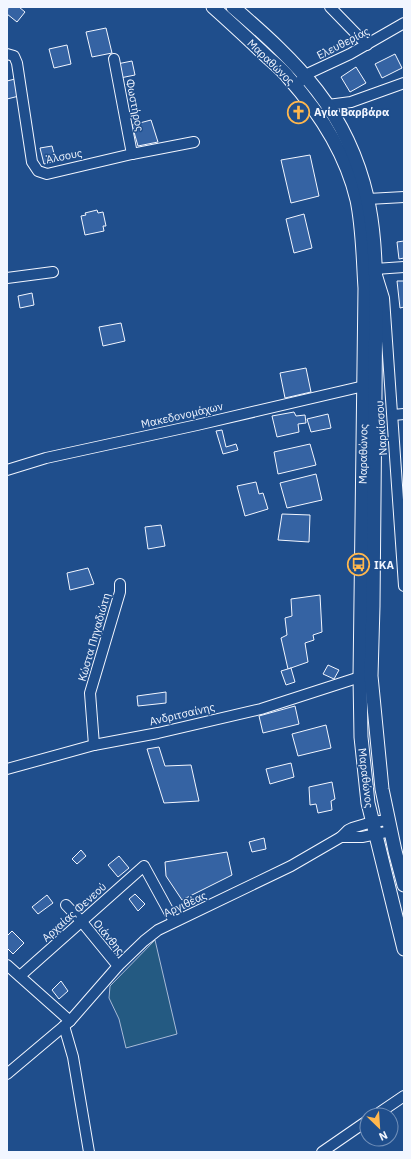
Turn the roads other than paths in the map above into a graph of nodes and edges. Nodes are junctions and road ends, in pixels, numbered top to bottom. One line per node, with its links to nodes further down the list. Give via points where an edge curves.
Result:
1 (213, 7): 10 (main road, Μαραθώνος)
2 (233, 7): 8 (main road, Μαραθώνος)
3 (330, 7): 5 (street)
4 (404, 23): 5 (street, Ελευθερίας)
5 (367, 45): 8 (street, Ελευθερίας)
6 (7, 54): 13 (street, Άλσους, via 14,56 17,64 32,162 38,171 47,174)
7 (114, 59): 13 (street, Φωστήρος)
8 (305, 75): 10 (street, Ελευθερίας); 11 (main road, Μαραθώνος)
9 (404, 83): 11 (street, via 351,102)
10 (296, 87): 20 (main road, Μαραθώνος, via 335,142 349,174 357,202 365,288)
11 (328, 105): 15 (main road, Μαραθώνος, via 351,149)
12 (194, 142): 13 (street, Άλσους)
13 (132, 154)
14 (404, 197): 15 (street)
15 (368, 199): 17 (main road, Μαραθώνος)
16 (404, 267): 17 (street)
17 (375, 269): 22 (street, Ναρκίσσου, via 384,298); 30 (main road, Μαραθώνος, via 371,676 379,766)
18 (53, 272): 19 (street)
19 (7, 278)
20 (364, 386): 23 (street, Μακεδονομάχων, via 46,458); 27 (main road, Μαραθώνος)
21 (404, 414): 22 (street)
22 (393, 416): 24 (street, Ναρκίσσου)
23 (7, 470)
24 (403, 564): 26 (street, Ναρκίσσου)
25 (120, 584): 28 (street, Κώστα Πηγαδιώτη, via 120,592 90,693)
26 (404, 586)
27 (360, 677): 28 (street, Ανδριτσαίνης, via 261,709); 31 (main road, Μαραθώνος, via 363,762)
28 (94, 745): 29 (street, Ανδριτσαίνης)
29 (7, 768)
30 (389, 826): 31 (street, Αργιθέας); 32 (main road, Μαραθώνος)
31 (374, 828): 34 (street, Αργιθέας, via 352,828 291,866); 36 (main road, Μαραθώνος)
32 (404, 885)
33 (66, 905): 35 (street, Οιάνθης)
34 (174, 921): 35 (street, Αρχαίας Φενεού, via 144,866); 38 (street, Αργιθέας, via 144,941)
35 (82, 922): 38 (street, Οιάνθης); 39 (street, Αρχαίας Φενεού)
36 (404, 949)
37 (7, 965): 39 (street)
38 (118, 966): 40 (street, Αργιθέας)
39 (20, 976): 40 (street)
40 (67, 1023): 41 (street, Αργιθέας); 45 (street)
41 (7, 1074)
42 (404, 1096): 43 (street)
43 (388, 1107)
44 (359, 1127): 46 (street)
45 (89, 1152)
46 (322, 1152)

